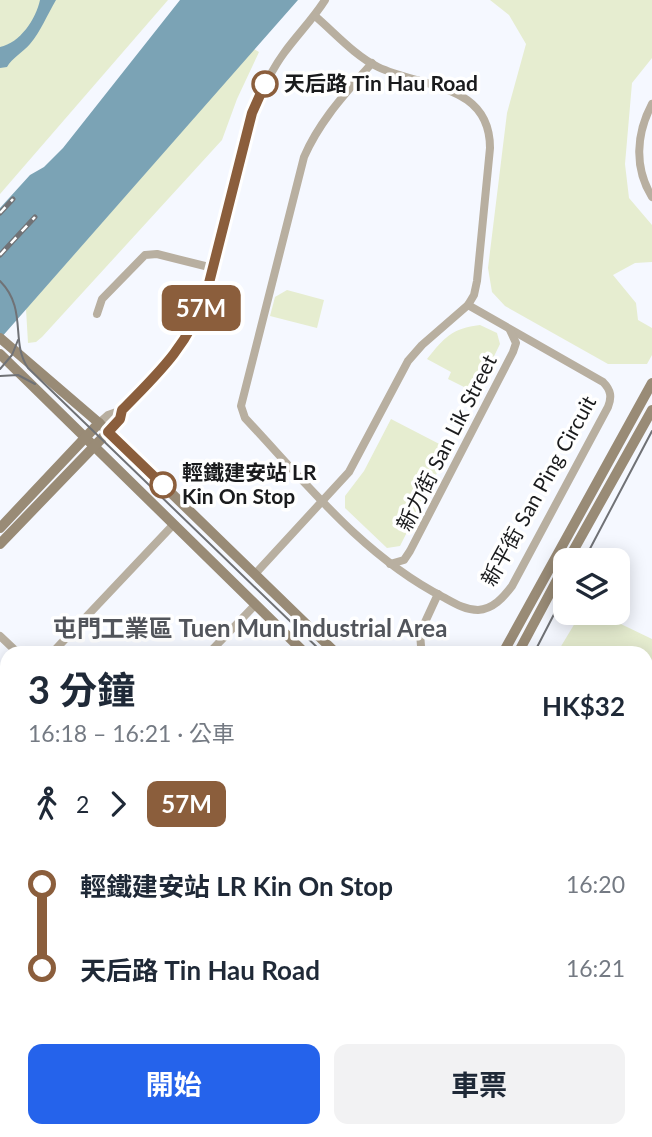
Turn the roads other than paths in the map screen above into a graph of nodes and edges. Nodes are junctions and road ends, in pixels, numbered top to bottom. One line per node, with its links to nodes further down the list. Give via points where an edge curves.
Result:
1 (325, 0): 2 (street)
2 (315, 16): 3 (street); 6 (street, via 282,56 258,98)
3 (372, 63): 7 (street, via 460,94 478,108 488,127 477,281); 20 (street, 新平街 San Ping Circuit, via 329,113 304,157 241,399 245,418)
4 (652, 104): 5 (street, via 643,122 639,152)
5 (652, 197)
6 (213, 268): 8 (street, via 145,255 102,299); 13 (street, via 183,344)
7 (468, 305): 9 (street, 新平街 San Ping Circuit); 20 (street, via 408,361 354,464)
8 (97, 314)
9 (508, 328): 25 (street, 新力街 San Lik Street, via 515,338 513,352 410,551 404,560); 28 (street, 新平街 San Ping Circuit, via 603,382 610,402 504,596 475,610)
10 (2, 340): 16 (main road)
11 (0, 354): 18 (main road)
12 (652, 383): 14 (main road)
13 (122, 410): 16 (street); 17 (street)
14 (636, 412): 15 (street); 35 (main road)
15 (650, 417): 24 (main road)
16 (99, 423): 17 (main road); 18 (main road)
17 (108, 432): 19 (main road); 26 (main road)
18 (83, 438): 19 (main road); 22 (main road)
19 (93, 447): 21 (main road); 23 (main road)
20 (323, 502): 25 (street, 新平街 San Ping Circuit); 26 (street)
21 (173, 526): 29 (main road); 30 (street)
22 (0, 527)
23 (0, 544)
24 (575, 548)
25 (390, 564): 28 (street, 新平街 San Ping Circuit)
26 (255, 574): 33 (main road)
27 (553, 587): 36 (main road)
28 (438, 594): 34 (street, via 420,633)
29 (255, 605): 31 (street); 32 (main road)
30 (59, 646)
31 (216, 646)
32 (298, 646)
33 (330, 646)
34 (421, 646)
35 (507, 646)
36 (522, 646)

